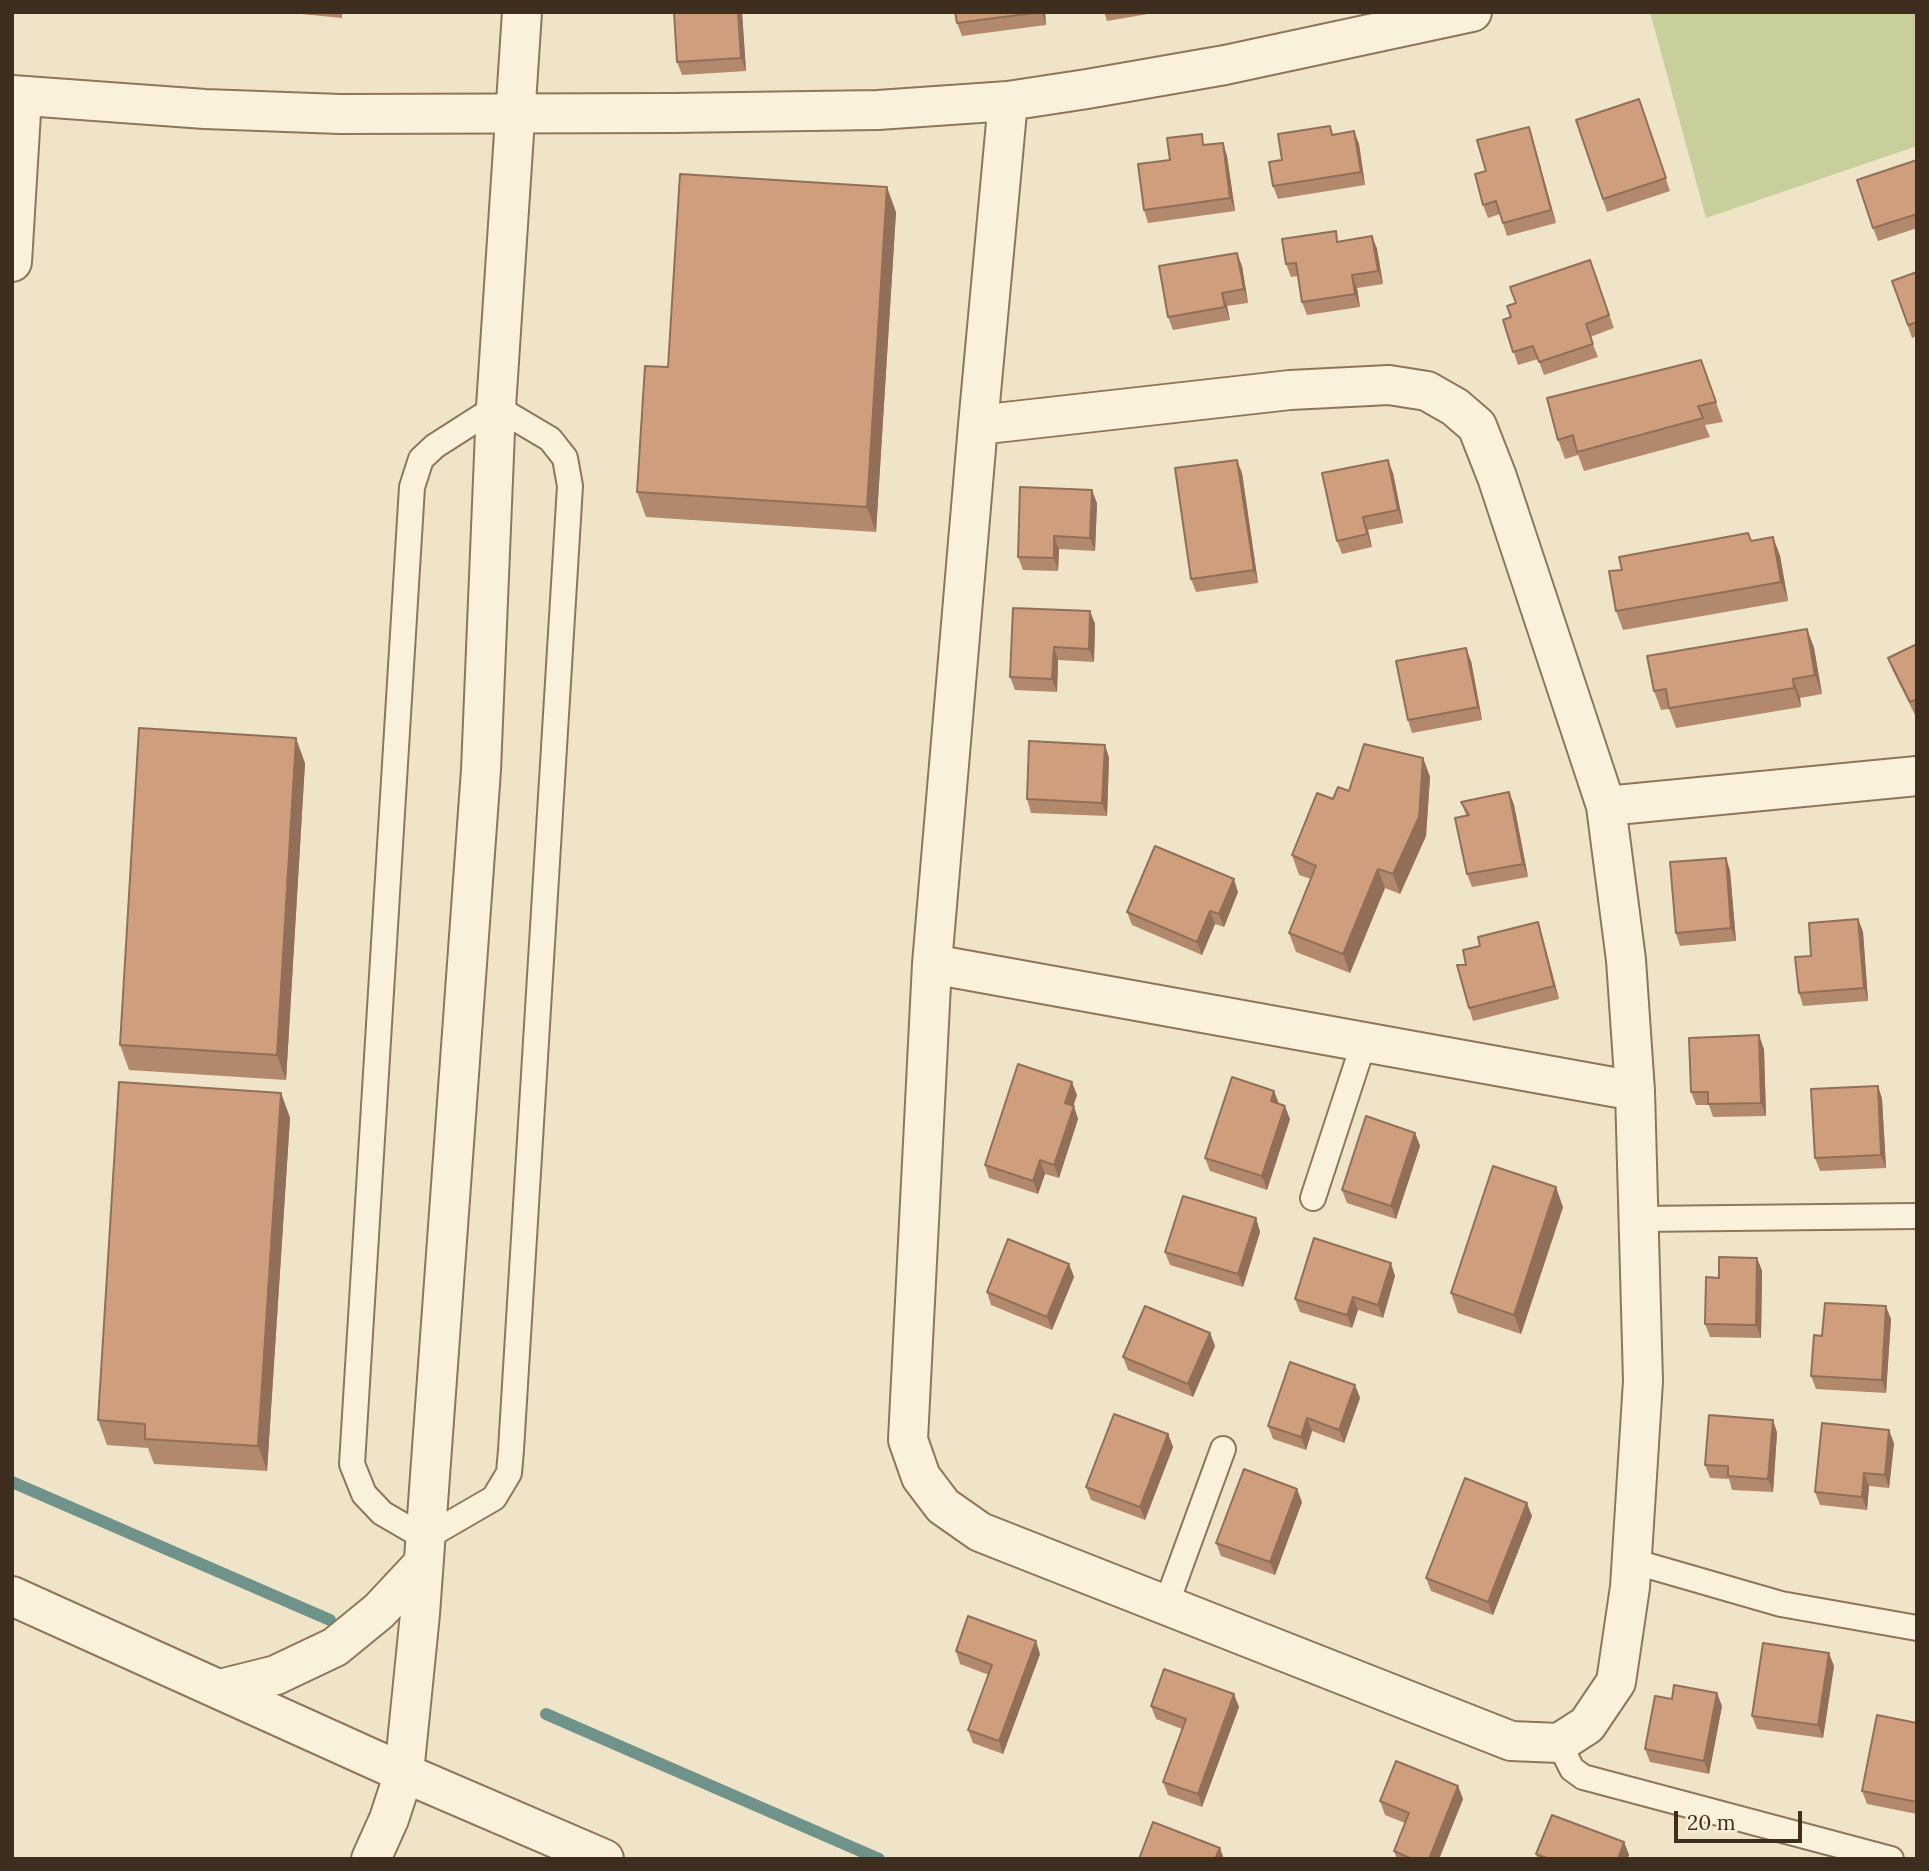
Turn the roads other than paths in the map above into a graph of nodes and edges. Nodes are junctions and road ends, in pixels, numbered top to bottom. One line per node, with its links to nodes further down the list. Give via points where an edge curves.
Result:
1 (522, 12): 5 (street)
2 (1472, 12): 4 (street, via 1225,65)
3 (17, 96): 5 (street, via 219,110); 6 (street)
4 (1008, 101): 5 (street, via 878,110); 8 (street)
5 (516, 114): 7 (street)
6 (12, 262)
7 (496, 407): 18 (street, via 481,770); 18 (lane, via 421,459 412,487 352,1464 364,1494); 18 (lane, via 550,439 565,458 570,486 509,1473 494,1497)
8 (978, 425): 10 (street, via 1290,390 1389,384 1427,391 1455,407 1476,426 1497,477); 11 (street)
9 (1917, 776): 10 (street)
10 (1606, 806): 13 (street, via 1626,960)
11 (932, 964): 12 (street); 21 (street, via 908,1440 921,1477 943,1506 980,1532)
12 (1364, 1042): 13 (street); 14 (lane)
13 (1635, 1091): 16 (street)
14 (1313, 1198)
15 (1917, 1216): 16 (lane)
16 (1639, 1219): 19 (street, via 1643,1381)
17 (1223, 1449): 21 (lane)
18 (424, 1551): 23 (street, via 379,1611 335,1647 276,1675); 25 (street)
19 (1632, 1561): 22 (lane, via 1781,1604); 24 (street, via 1616,1682 1587,1725)
20 (12, 1596): 23 (street)
21 (1166, 1605): 24 (street, via 1511,1741)
22 (1917, 1629)
23 (220, 1689): 25 (street)
24 (1559, 1742): 28 (lane, via 1572,1769 1583,1777)
25 (404, 1773): 26 (street); 27 (street)
26 (371, 1859)
27 (604, 1859)
28 (1891, 1859)

